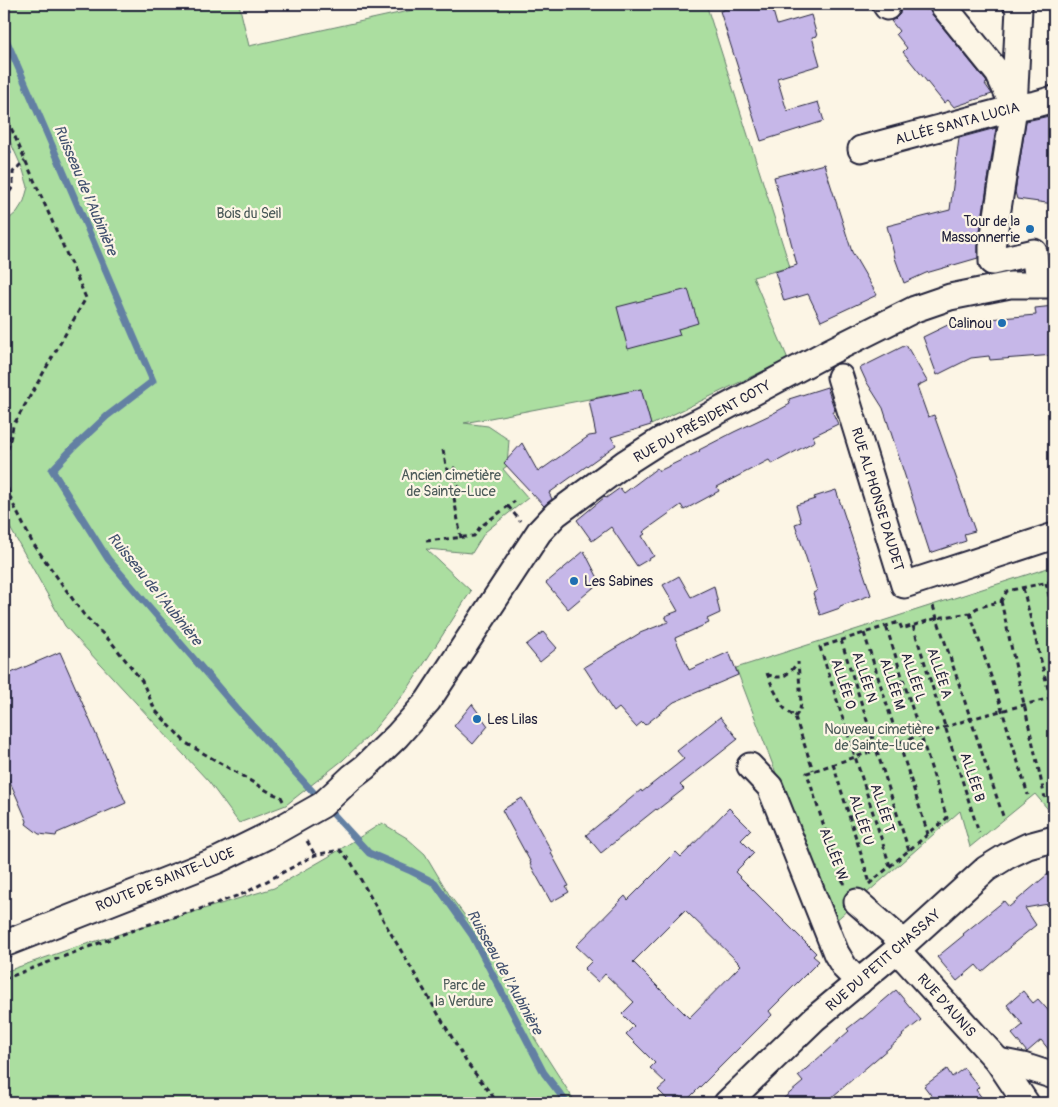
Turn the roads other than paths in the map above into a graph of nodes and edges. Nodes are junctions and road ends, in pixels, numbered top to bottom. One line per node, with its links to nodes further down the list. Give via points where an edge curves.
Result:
1 (942, 4): 4 (street, via 998,73)
2 (1016, 4): 4 (street, via 1020,8)
3 (1054, 99): 4 (street, ALLÉE SANTA LUCIA)
4 (1014, 108): 5 (street, ALLÉE SANTA LUCIA); 6 (street, via 992,262 1034,252)
5 (861, 149)
6 (1048, 276): 10 (street, RUE DU PRÉSIDENT COTY, via 950,297 915,309 661,440 556,514 539,532 428,701 397,736)
7 (840, 376): 8 (street, RUE ALPHONSE DAUDET, via 904,585)
8 (1054, 536)
9 (750, 766): 15 (street, via 770,787 836,953)
10 (322, 804): 13 (street, ROUTE DE SAINTE-LUCE, via 290,813 269,835 218,860)
11 (1054, 839): 14 (street, RUE DU PETIT CHASSAY, via 1028,846 986,869)
12 (860, 894): 14 (street)
13 (4, 944)
14 (900, 946): 15 (street, RUE DU PETIT CHASSAY); 16 (street, RUE D'AUNIS)
15 (859, 982): 18 (street, RUE DU PETIT CHASSAY, via 814,1019)
16 (998, 1061): 17 (street); 19 (street, RUE D'AUNIS)
17 (1054, 1076)
18 (727, 1103)
19 (1026, 1103)

